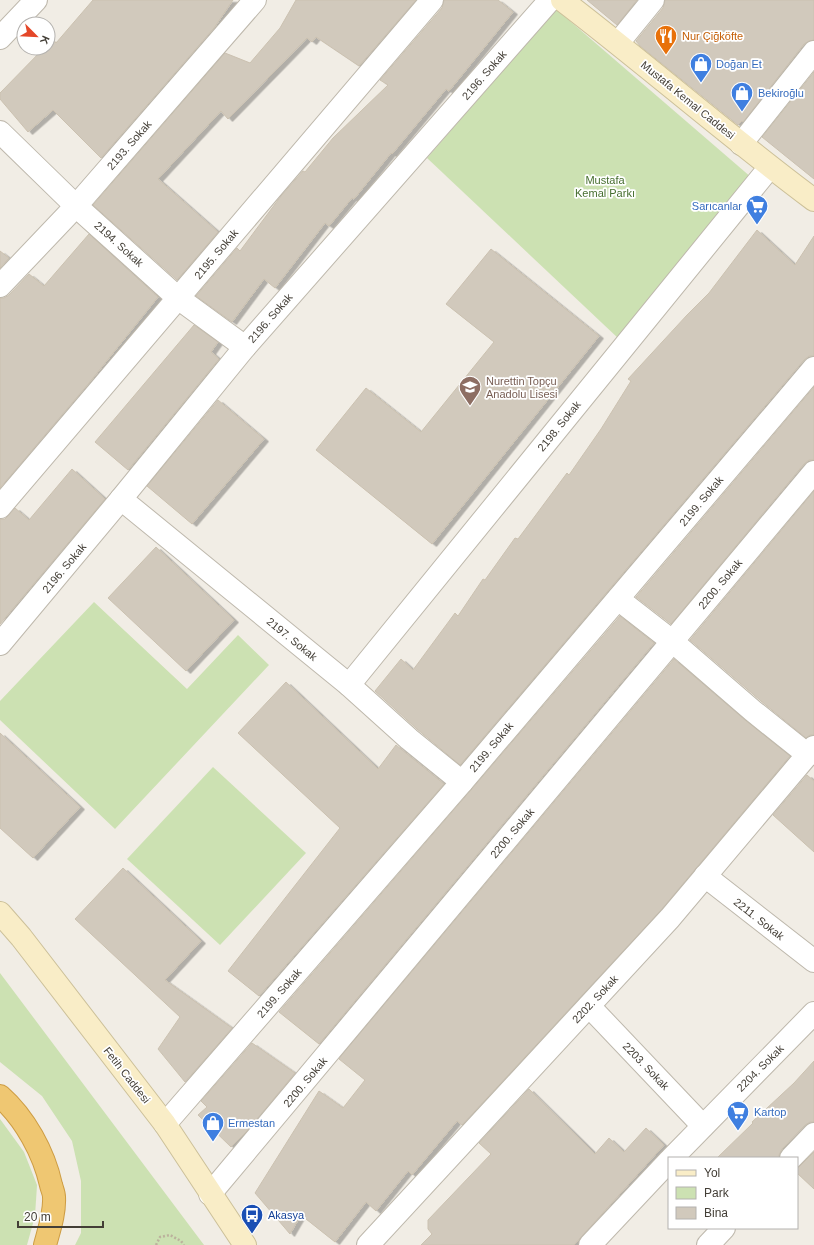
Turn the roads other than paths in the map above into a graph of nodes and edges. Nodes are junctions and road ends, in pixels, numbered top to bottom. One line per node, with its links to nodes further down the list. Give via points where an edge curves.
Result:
1 (36, 0): 7 (street)
2 (255, 0): 14 (street, 2193. Sokak)
3 (432, 0): 16 (street, 2195. Sokak)
4 (550, 0): 17 (street, 2196. Sokak)
5 (562, 0): 8 (main road, Mustafa Kemal Caddesi)
6 (653, 0): 8 (street)
7 (0, 38)
8 (618, 43): 11 (main road, Mustafa Kemal Caddesi)
9 (814, 52): 11 (street)
10 (0, 132): 14 (street, 2194. Sokak)
11 (741, 144): 12 (main road, Mustafa Kemal Caddesi)
12 (770, 167): 13 (main road, Mustafa Kemal Caddesi); 25 (street, 2198. Sokak)
13 (814, 200)
14 (76, 206): 15 (street, 2193. Sokak); 16 (street, 2194. Sokak)
15 (0, 286)
16 (178, 298): 17 (street, 2194. Sokak); 21 (street, 2195. Sokak)
17 (245, 347): 20 (street, 2196. Sokak)
18 (814, 368): 22 (street, 2199. Sokak)
19 (814, 472): 23 (street, 2200. Sokak)
20 (121, 499): 24 (street, 2196. Sokak); 25 (street, 2197. Sokak)
21 (0, 507)
22 (618, 599): 23 (street); 27 (street, 2199. Sokak)
23 (672, 641): 26 (street, via 754,711); 40 (street, 2200. Sokak)
24 (0, 644)
25 (348, 685): 27 (street, 2197. Sokak)
26 (811, 751): 28 (street, 2202. Sokak)
27 (462, 782): 34 (street, 2199. Sokak)
28 (704, 876): 30 (street, 2211. Sokak); 31 (street, 2202. Sokak, via 670,918)
29 (0, 913): 34 (main road, Fetih Caddesi)
30 (814, 961)
31 (589, 1006): 35 (street, 2203. Sokak); 44 (street, 2202. Sokak)
32 (814, 1013): 35 (street, 2204. Sokak)
33 (0, 1096): 42 (highway, via 34,1138 48,1170 54,1197 52,1222)
34 (165, 1124): 40 (main road, Fetih Caddesi)
35 (703, 1126): 37 (street, 2204. Sokak)
36 (814, 1134): 38 (street)
37 (673, 1157)
38 (792, 1157)
39 (668, 1162): 45 (street)
40 (210, 1194): 43 (main road, Fetih Caddesi)
41 (723, 1229): 46 (street)
42 (45, 1245)
43 (245, 1245)
44 (368, 1245)
45 (590, 1245)
46 (708, 1245)

